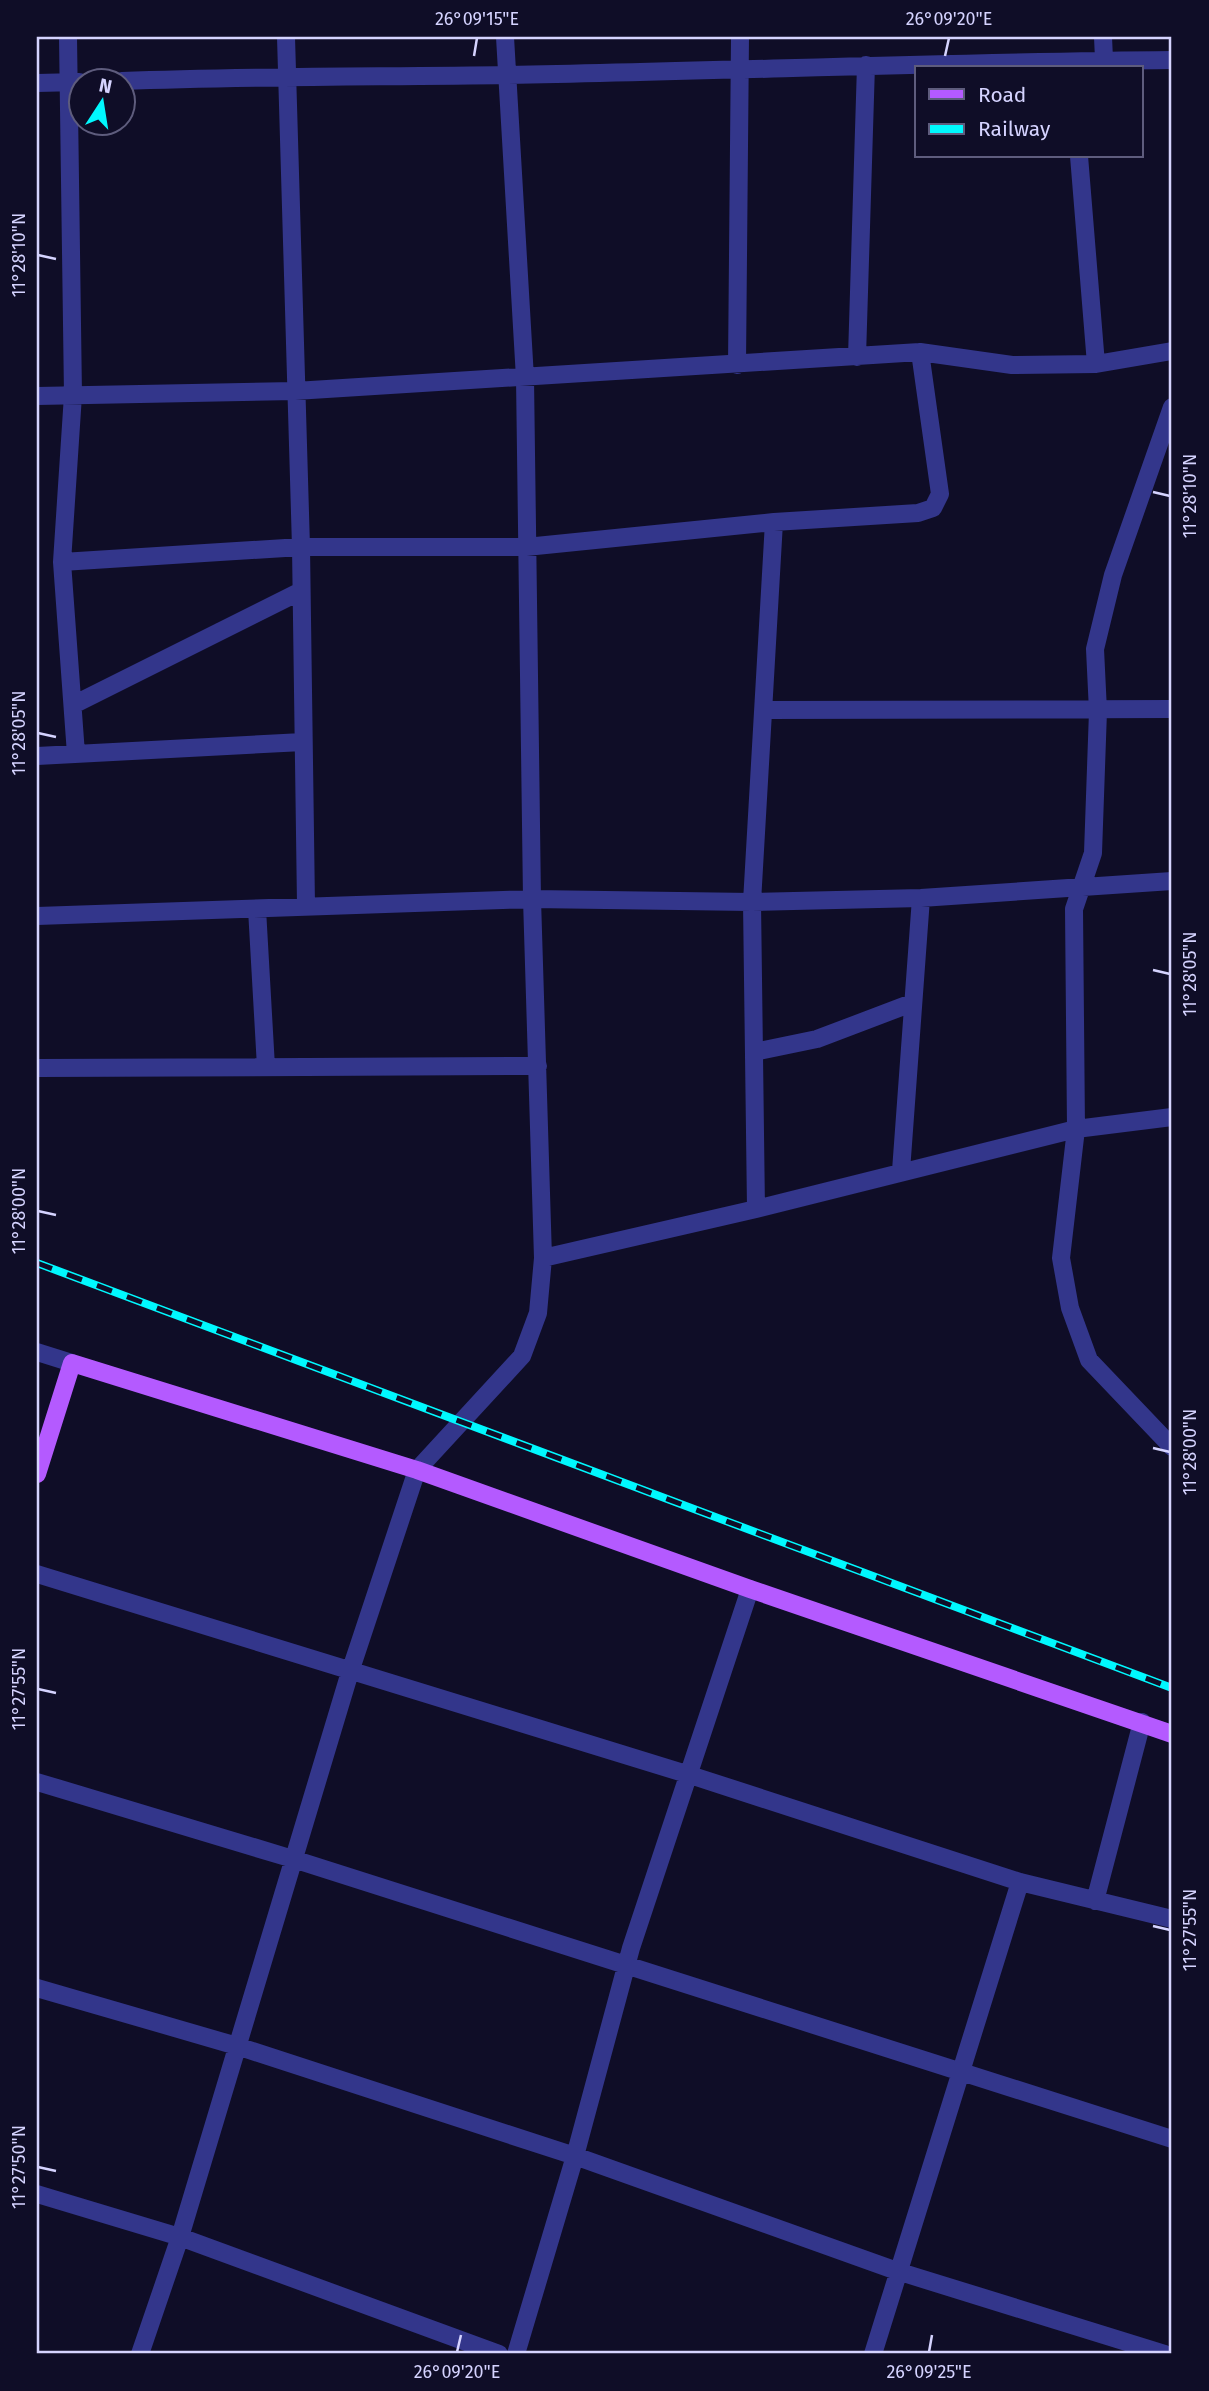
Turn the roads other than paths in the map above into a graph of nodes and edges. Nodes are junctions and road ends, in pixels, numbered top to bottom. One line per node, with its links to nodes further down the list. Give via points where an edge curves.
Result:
1 (68, 37): 10 (street)
2 (286, 37): 12 (street)
3 (505, 37): 13 (street)
4 (740, 37): 11 (street)
5 (1103, 37): 6 (street)
6 (1104, 59): 7 (street); 8 (street)
7 (1172, 60)
8 (1074, 64): 9 (street)
9 (866, 65): 11 (street); 21 (street)
10 (73, 66)
11 (740, 68): 13 (street); 23 (street)
12 (286, 75): 13 (street); 14 (street); 25 (street)
13 (507, 75): 24 (street)
14 (136, 80)
15 (66, 82): 16 (street)
16 (37, 83)
17 (75, 136): 26 (street)
18 (1079, 158): 22 (street)
19 (1172, 351): 22 (street)
20 (920, 352): 21 (street); 22 (street, via 1012,365); 29 (street, via 940,494 933,508)
21 (857, 357): 23 (street)
22 (1096, 363)
23 (737, 365): 24 (street)
24 (524, 378): 25 (street); 31 (street)
25 (295, 391): 26 (street); 30 (street)
26 (73, 395): 27 (street); 32 (street)
27 (37, 396)
28 (1172, 407): 37 (street, via 1098,625)
29 (774, 522): 31 (street); 36 (street)
30 (301, 547): 31 (street); 32 (street); 33 (street)
31 (526, 547): 44 (street)
32 (62, 562): 34 (street)
33 (299, 592): 34 (street); 38 (street)
34 (73, 705): 39 (street)
35 (1172, 709): 37 (street)
36 (764, 710): 37 (street); 45 (street)
37 (1098, 711): 42 (street, via 1093,853)
38 (303, 742): 39 (street); 46 (street)
39 (76, 754): 40 (street)
40 (37, 757)
41 (1172, 881): 42 (street)
42 (1080, 887): 43 (street); 55 (street, via 1074,918)
43 (921, 898): 45 (street); 49 (street)
44 (533, 900): 45 (street); 46 (street); 51 (street)
45 (752, 902): 50 (street)
46 (306, 905): 47 (street)
47 (257, 909): 48 (street); 52 (street)
48 (37, 916)
49 (912, 1003): 50 (street, via 817,1039); 56 (street)
50 (754, 1052): 57 (street)
51 (538, 1066): 52 (street); 58 (street)
52 (266, 1067): 53 (street)
53 (37, 1068)
54 (1172, 1117): 55 (street)
55 (1076, 1129): 56 (street); 61 (street, via 1061,1258 1075,1327 1098,1372)
56 (901, 1171): 57 (street)
57 (756, 1209): 58 (street)
58 (543, 1258): 62 (street, via 538,1313 522,1356)
59 (37, 1352): 60 (street)
60 (72, 1363): 62 (main road); 63 (main road)
61 (1172, 1447)
62 (417, 1470): 65 (main road); 66 (street)
63 (37, 1474)
64 (37, 1574): 66 (street)
65 (750, 1589): 67 (main road); 69 (street)
66 (350, 1672): 69 (street); 71 (street)
67 (1142, 1722): 68 (main road); 73 (street)
68 (1172, 1734)
69 (690, 1774): 72 (street); 75 (street)
70 (37, 1782): 71 (street)
71 (293, 1860): 75 (street); 77 (street)
72 (1020, 1882): 73 (street); 78 (street)
73 (1095, 1901): 74 (street)
74 (1172, 1919)
75 (626, 1967): 78 (street); 80 (street)
76 (37, 1988): 77 (street)
77 (237, 2046): 80 (street); 82 (street)
78 (959, 2071): 79 (street); 83 (street)
79 (1172, 2139)
80 (575, 2156): 83 (street); 86 (street)
81 (37, 2194): 82 (street)
82 (180, 2237): 84 (street); 85 (street)
83 (897, 2271): 87 (street); 88 (street)
84 (140, 2354)
85 (499, 2354)
86 (516, 2354)
87 (873, 2354)
88 (1165, 2354)

